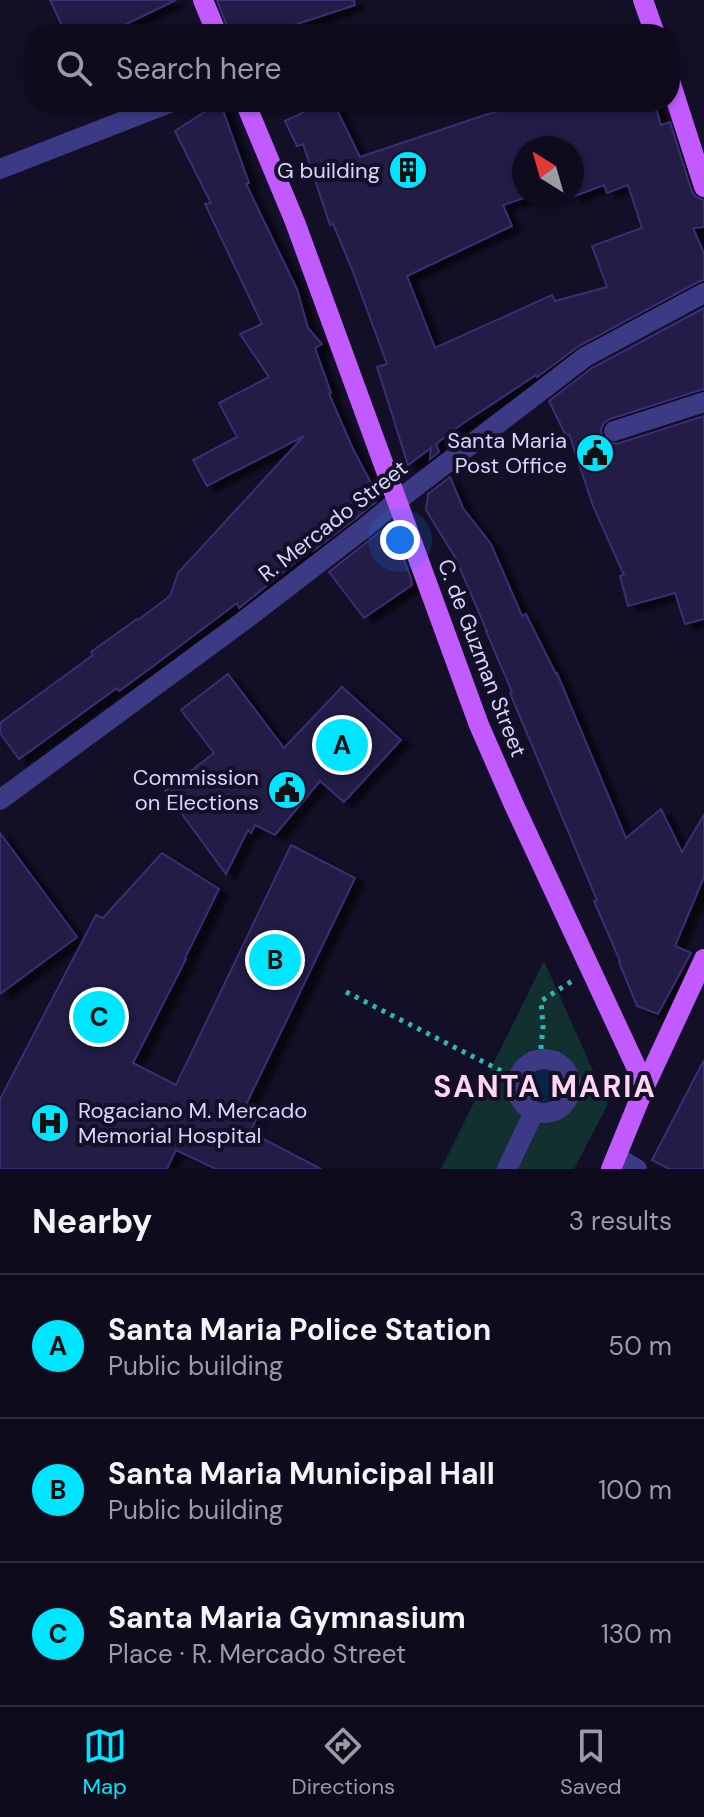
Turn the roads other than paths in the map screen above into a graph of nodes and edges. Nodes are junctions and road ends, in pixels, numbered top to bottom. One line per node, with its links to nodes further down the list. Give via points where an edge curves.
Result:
1 (203, 0): 3 (main road)
2 (643, 0): 4 (main road)
3 (213, 24)
4 (651, 24)
5 (146, 112): 8 (street)
6 (249, 112): 13 (main road, C. de Guzman Street)
7 (680, 112): 9 (main road)
8 (0, 169)
9 (704, 187)
10 (704, 293): 13 (street, R. Mercado Street, via 585,357)
11 (704, 402): 12 (street)
12 (614, 431)
13 (397, 501): 14 (street, R. Mercado Street, via 255,613); 17 (main road, C. de Guzman Street, via 479,725)
14 (0, 800)
15 (704, 959): 16 (main road)
16 (698, 987): 17 (main road)
17 (645, 1086): 19 (main road)
18 (534, 1112): 18 (street, via 555,1111 570,1096 569,1074 551,1059 529,1063 517,1079 519,1099); 20 (street)
19 (614, 1163): 21 (street)
20 (507, 1169)
21 (637, 1169)

